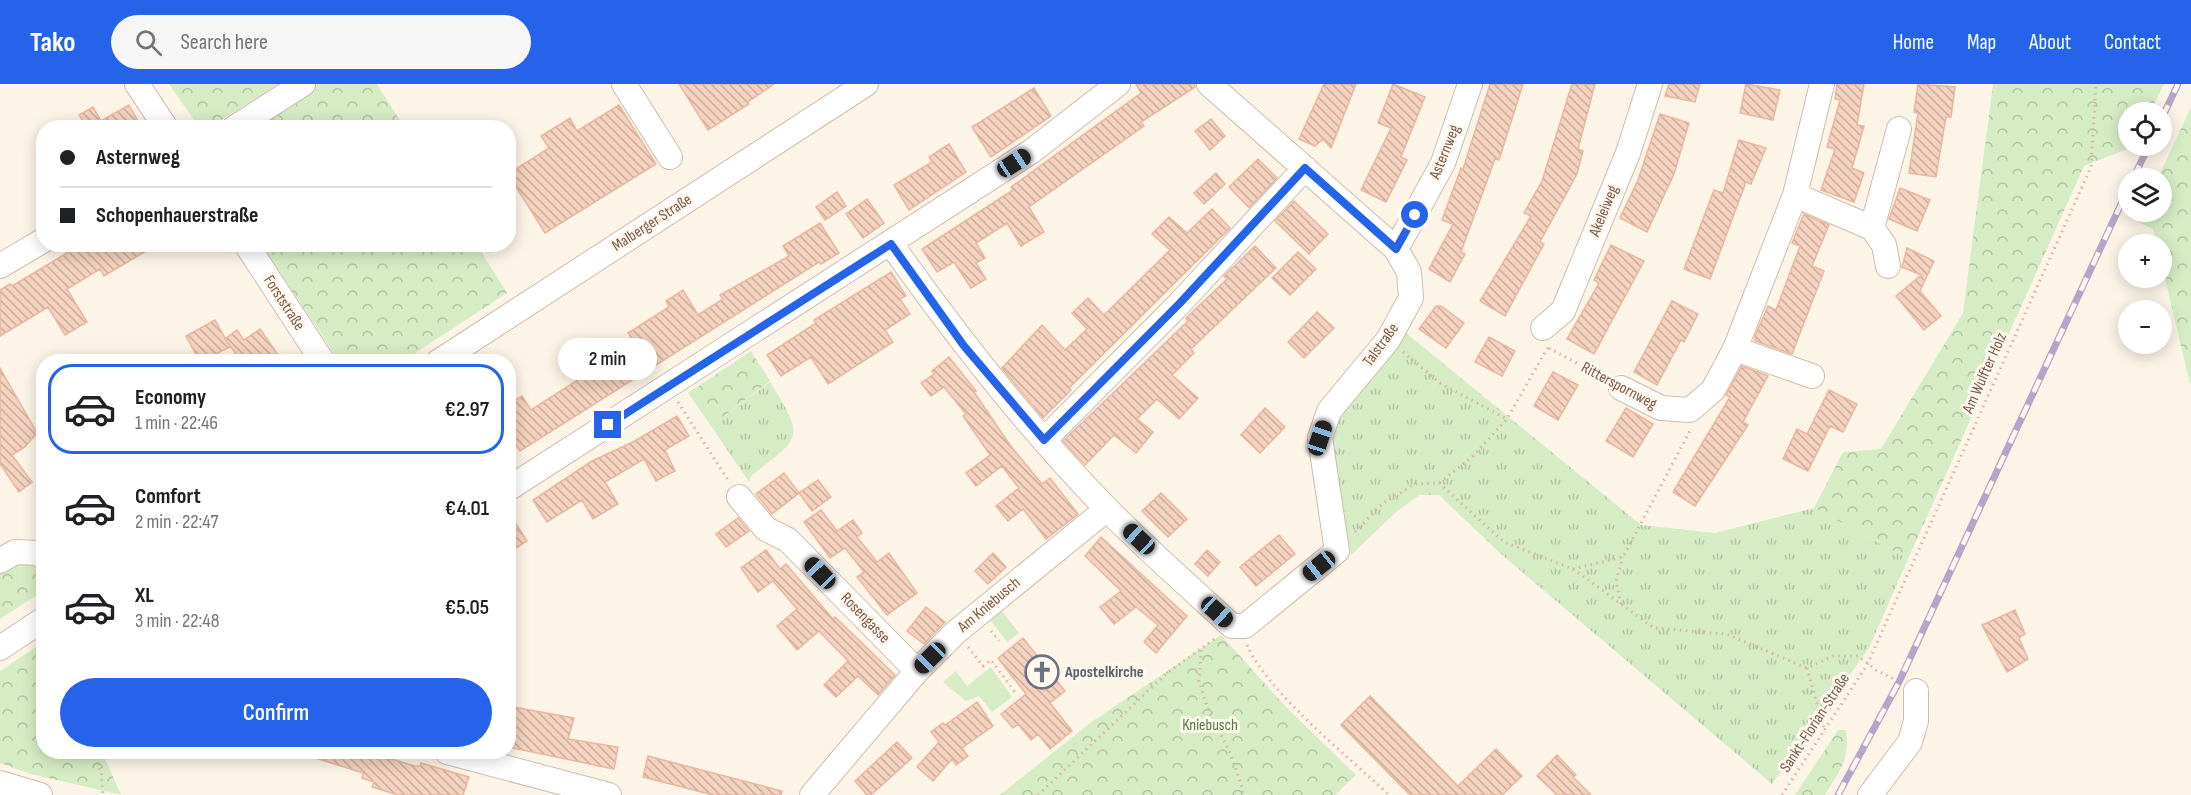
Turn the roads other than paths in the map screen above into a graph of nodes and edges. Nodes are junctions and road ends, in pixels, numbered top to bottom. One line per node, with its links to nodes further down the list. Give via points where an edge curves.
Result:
1 (136, 84): 10 (street)
2 (303, 84): 11 (street)
3 (624, 84): 13 (street)
4 (866, 84): 26 (street, Malberger Straße)
5 (1118, 84): 17 (street, via 1032,151)
6 (1209, 84): 14 (street, Talstraße)
7 (1470, 84): 19 (street, Asternweg, via 1443,164)
8 (1650, 84): 23 (street, Akeleiweg, via 1628,153 1563,310)
9 (1822, 84): 15 (street)
10 (161, 120)
11 (247, 120)
12 (1899, 129): 16 (street)
13 (670, 157)
14 (1305, 168): 19 (street, Talstraße); 29 (street, via 1180,303)
15 (1795, 195): 16 (street); 24 (street)
16 (1872, 228): 22 (street, via 1884,244)
17 (891, 244): 29 (street, via 964,346); 30 (street)
18 (36, 245): 21 (street)
19 (1396, 249): 32 (street, Talstraße, via 1409,272 1411,298 1388,340 1329,411 1320,438 1337,551 1239,626)
20 (251, 252): 25 (street, Forststraße)
21 (0, 266)
22 (1888, 266)
23 (1545, 338)
24 (1735, 349): 27 (street); 28 (street, Ritterspornweg, via 1713,390 1690,410 1661,408)
25 (318, 354)
26 (450, 354)
27 (1812, 376)
28 (1621, 388)
29 (1044, 440): 32 (street)
30 (516, 484)
31 (738, 497): 37 (street, Rosengasse, via 766,529 788,540)
32 (1107, 509): 37 (street, Am Kniebusch, via 956,632)
33 (36, 553): 34 (street, via 15,552)
34 (0, 561)
35 (36, 624): 36 (street)
36 (0, 648)
37 (916, 671): 43 (street, Am Kniebusch)
38 (1916, 691): 44 (street, via 1916,721 1910,742)
39 (473, 759): 42 (street)
40 (1, 783): 41 (street)
41 (40, 795)
42 (609, 795)
43 (812, 795)
44 (1870, 795)

